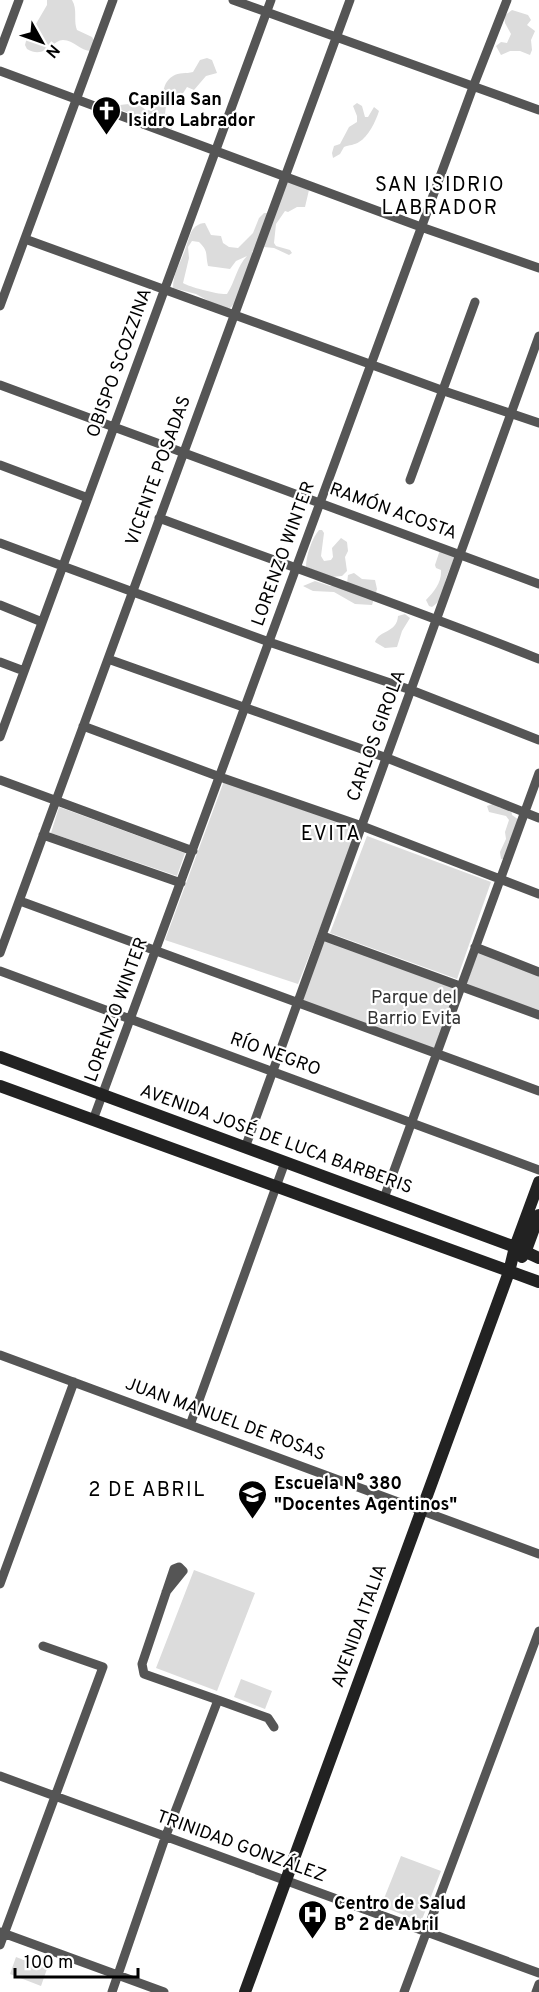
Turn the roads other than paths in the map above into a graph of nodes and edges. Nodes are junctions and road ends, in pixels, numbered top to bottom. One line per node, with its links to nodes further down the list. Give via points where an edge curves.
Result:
1 (19, 0): 9 (street)
2 (113, 0): 12 (street)
3 (232, 0): 7 (street)
4 (271, 0): 7 (street, OBISPO SCOZZINA)
5 (350, 0): 8 (street, VICENTE POSADAS)
6 (507, 0): 11 (street, LORENZO WINTER)
7 (266, 12): 8 (street); 14 (street, OBISPO SCOZZINA)
8 (335, 37): 11 (street); 15 (street, VICENTE POSADAS)
9 (0, 51)
10 (0, 71): 12 (street)
11 (473, 87): 13 (street); 16 (street, LORENZO WINTER)
12 (76, 100): 14 (street); 17 (street)
13 (539, 110)
14 (215, 151): 15 (street); 20 (street, OBISPO SCOZZINA)
15 (284, 176): 16 (street); 23 (street, VICENTE POSADAS)
16 (421, 227): 18 (street); 25 (street, LORENZO WINTER)
17 (25, 239): 19 (street); 20 (street)
18 (539, 268)
19 (4, 280): 22 (street)
20 (165, 289): 23 (street); 30 (street, OBISPO SCOZZINA)
21 (475, 302): 27 (street)
22 (0, 306)
23 (234, 315): 25 (street); 31 (street, VICENTE POSADAS)
24 (539, 336): 28 (street, CARLOS GIROLA)
25 (371, 364): 27 (street); 35 (street, LORENZO WINTER)
26 (0, 385): 30 (street, RAMÓN ACOSTA)
27 (444, 391): 28 (street); 33 (street)
28 (512, 412): 29 (street); 38 (street, CARLOS GIROLA)
29 (539, 423)
30 (114, 427): 31 (street, RAMÓN ACOSTA); 34 (street, OBISPO SCOZZINA)
31 (183, 453): 35 (street, RAMÓN ACOSTA); 36 (street, VICENTE POSADAS)
32 (0, 465): 34 (street)
33 (410, 480)
34 (88, 498): 39 (street, OBISPO SCOZZINA)
35 (320, 503): 38 (street, RAMÓN ACOSTA); 40 (street, LORENZO WINTER)
36 (159, 518): 40 (street); 42 (street, VICENTE POSADAS)
37 (0, 543): 39 (street)
38 (460, 555): 41 (street, RAMÓN ACOSTA); 44 (street, CARLOS GIROLA)
39 (63, 566): 42 (street); 45 (street, OBISPO SCOZZINA)
40 (296, 569): 44 (street); 46 (street, LORENZO WINTER)
41 (539, 584)
42 (132, 591): 46 (street); 47 (street, VICENTE POSADAS)
43 (0, 606): 45 (street)
44 (437, 618): 48 (street); 51 (street, CARLOS GIROLA)
45 (42, 622): 50 (street, OBISPO SCOZZINA)
46 (269, 642): 51 (street); 52 (street, LORENZO WINTER)
47 (108, 659): 52 (street); 54 (street, VICENTE POSADAS)
48 (539, 659)
49 (0, 662): 50 (street)
50 (24, 671): 53 (street, OBISPO SCOZZINA)
51 (411, 690): 56 (street); 57 (street, CARLOS GIROLA)
52 (244, 709): 57 (street); 59 (street, LORENZO WINTER)
53 (3, 717): 55 (street, OBISPO SCOZZINA)
54 (83, 726): 59 (street); 61 (street, VICENTE POSADAS)
55 (0, 737)
56 (539, 740)
57 (387, 758): 62 (street); 64 (street, CARLOS GIROLA)
58 (539, 773): 62 (street)
59 (220, 777): 64 (street); 66 (street, LORENZO WINTER)
60 (0, 780): 61 (street)
61 (56, 800): 65 (street, VICENTE POSADAS); 66 (street)
62 (525, 812): 63 (street); 67 (street)
63 (539, 818)
64 (362, 826): 67 (street); 71 (street, CARLOS GIROLA)
65 (43, 834): 68 (street); 70 (street, VICENTE POSADAS)
66 (193, 851): 68 (street, LORENZO WINTER)
67 (500, 879): 69 (street); 72 (street)
68 (181, 883): 73 (street, LORENZO WINTER)
69 (539, 894)
70 (20, 901): 73 (street); 74 (street, VICENTE POSADAS)
71 (323, 936): 77 (street); 78 (street, CARLOS GIROLA)
72 (476, 947): 76 (street); 77 (street)
73 (156, 951): 78 (street); 80 (street, LORENZO WINTER)
74 (0, 953)
75 (0, 971): 80 (street, RÍO NEGRO)
76 (539, 972)
77 (461, 987): 79 (street); 81 (street)
78 (299, 1002): 81 (street); 83 (street, CARLOS GIROLA)
79 (539, 1015)
80 (130, 1019): 83 (street, RÍO NEGRO); 86 (street, LORENZO WINTER)
81 (436, 1054): 85 (street); 88 (street)
82 (0, 1057): 86 (main road, AVENIDA JOSÉ DE LUCA BARBERIS)
83 (273, 1071): 88 (street, RÍO NEGRO); 89 (street, CARLOS GIROLA)
84 (0, 1086): 87 (main road)
85 (539, 1091)
86 (103, 1095): 87 (street, LORENZO WINTER); 89 (main road, AVENIDA JOSÉ DE LUCA BARBERIS)
87 (93, 1120): 93 (main road)
88 (411, 1123): 91 (street, RÍO NEGRO); 94 (street)
89 (245, 1148): 90 (main road, AVENIDA JOSÉ DE LUCA BARBERIS)
90 (285, 1162): 93 (street); 94 (main road, AVENIDA JOSÉ DE LUCA BARBERIS)
91 (539, 1170)
92 (539, 1182): 96 (main road, AVENIDA ITALIA)
93 (277, 1187): 98 (main road); 102 (street)
94 (384, 1198): 96 (main road, AVENIDA JOSÉ DE LUCA BARBERIS)
95 (539, 1215): 96 (main road, AVENIDA ITALIA)
96 (520, 1250): 97 (main road, AVENIDA JOSÉ DE LUCA BARBERIS); 98 (main road, AVENIDA ITALIA)
97 (539, 1258)
98 (509, 1272): 99 (main road); 103 (main road, AVENIDA ITALIA)
99 (539, 1282)
100 (0, 1355): 101 (street, JUAN MANUEL DE ROSAS)
101 (74, 1382): 102 (street, JUAN MANUEL DE ROSAS); 105 (street)
102 (190, 1425): 103 (street, JUAN MANUEL DE ROSAS)
103 (421, 1510): 104 (street, JUAN MANUEL DE ROSAS); 114 (main road, AVENIDA ITALIA)
104 (539, 1554)
105 (0, 1584)
106 (166, 1592): 109 (street, via 142,1664 144,1674)
107 (539, 1631): 115 (street)
108 (43, 1646): 112 (street, via 103,1667)
109 (218, 1700): 110 (street, via 268,1718); 113 (street)
110 (274, 1727)
111 (0, 1776): 112 (street, TRINIDAD GONZÁLEZ)
112 (55, 1796): 113 (street, TRINIDAD GONZÁLEZ); 116 (street)
113 (165, 1838): 114 (street, TRINIDAD GONZÁLEZ); 119 (street)
114 (286, 1881): 115 (street, TRINIDAD GONZÁLEZ); 123 (main road, AVENIDA ITALIA)
115 (426, 1932): 118 (street, TRINIDAD GONZÁLEZ); 124 (street)
116 (2, 1933): 117 (street); 119 (street)
117 (0, 1945)
118 (539, 1973)
119 (118, 1975): 121 (street); 122 (street)
120 (539, 1984): 125 (street)
121 (112, 1992)
122 (164, 1992)
123 (245, 1992)
124 (404, 1992)
125 (536, 1992)

